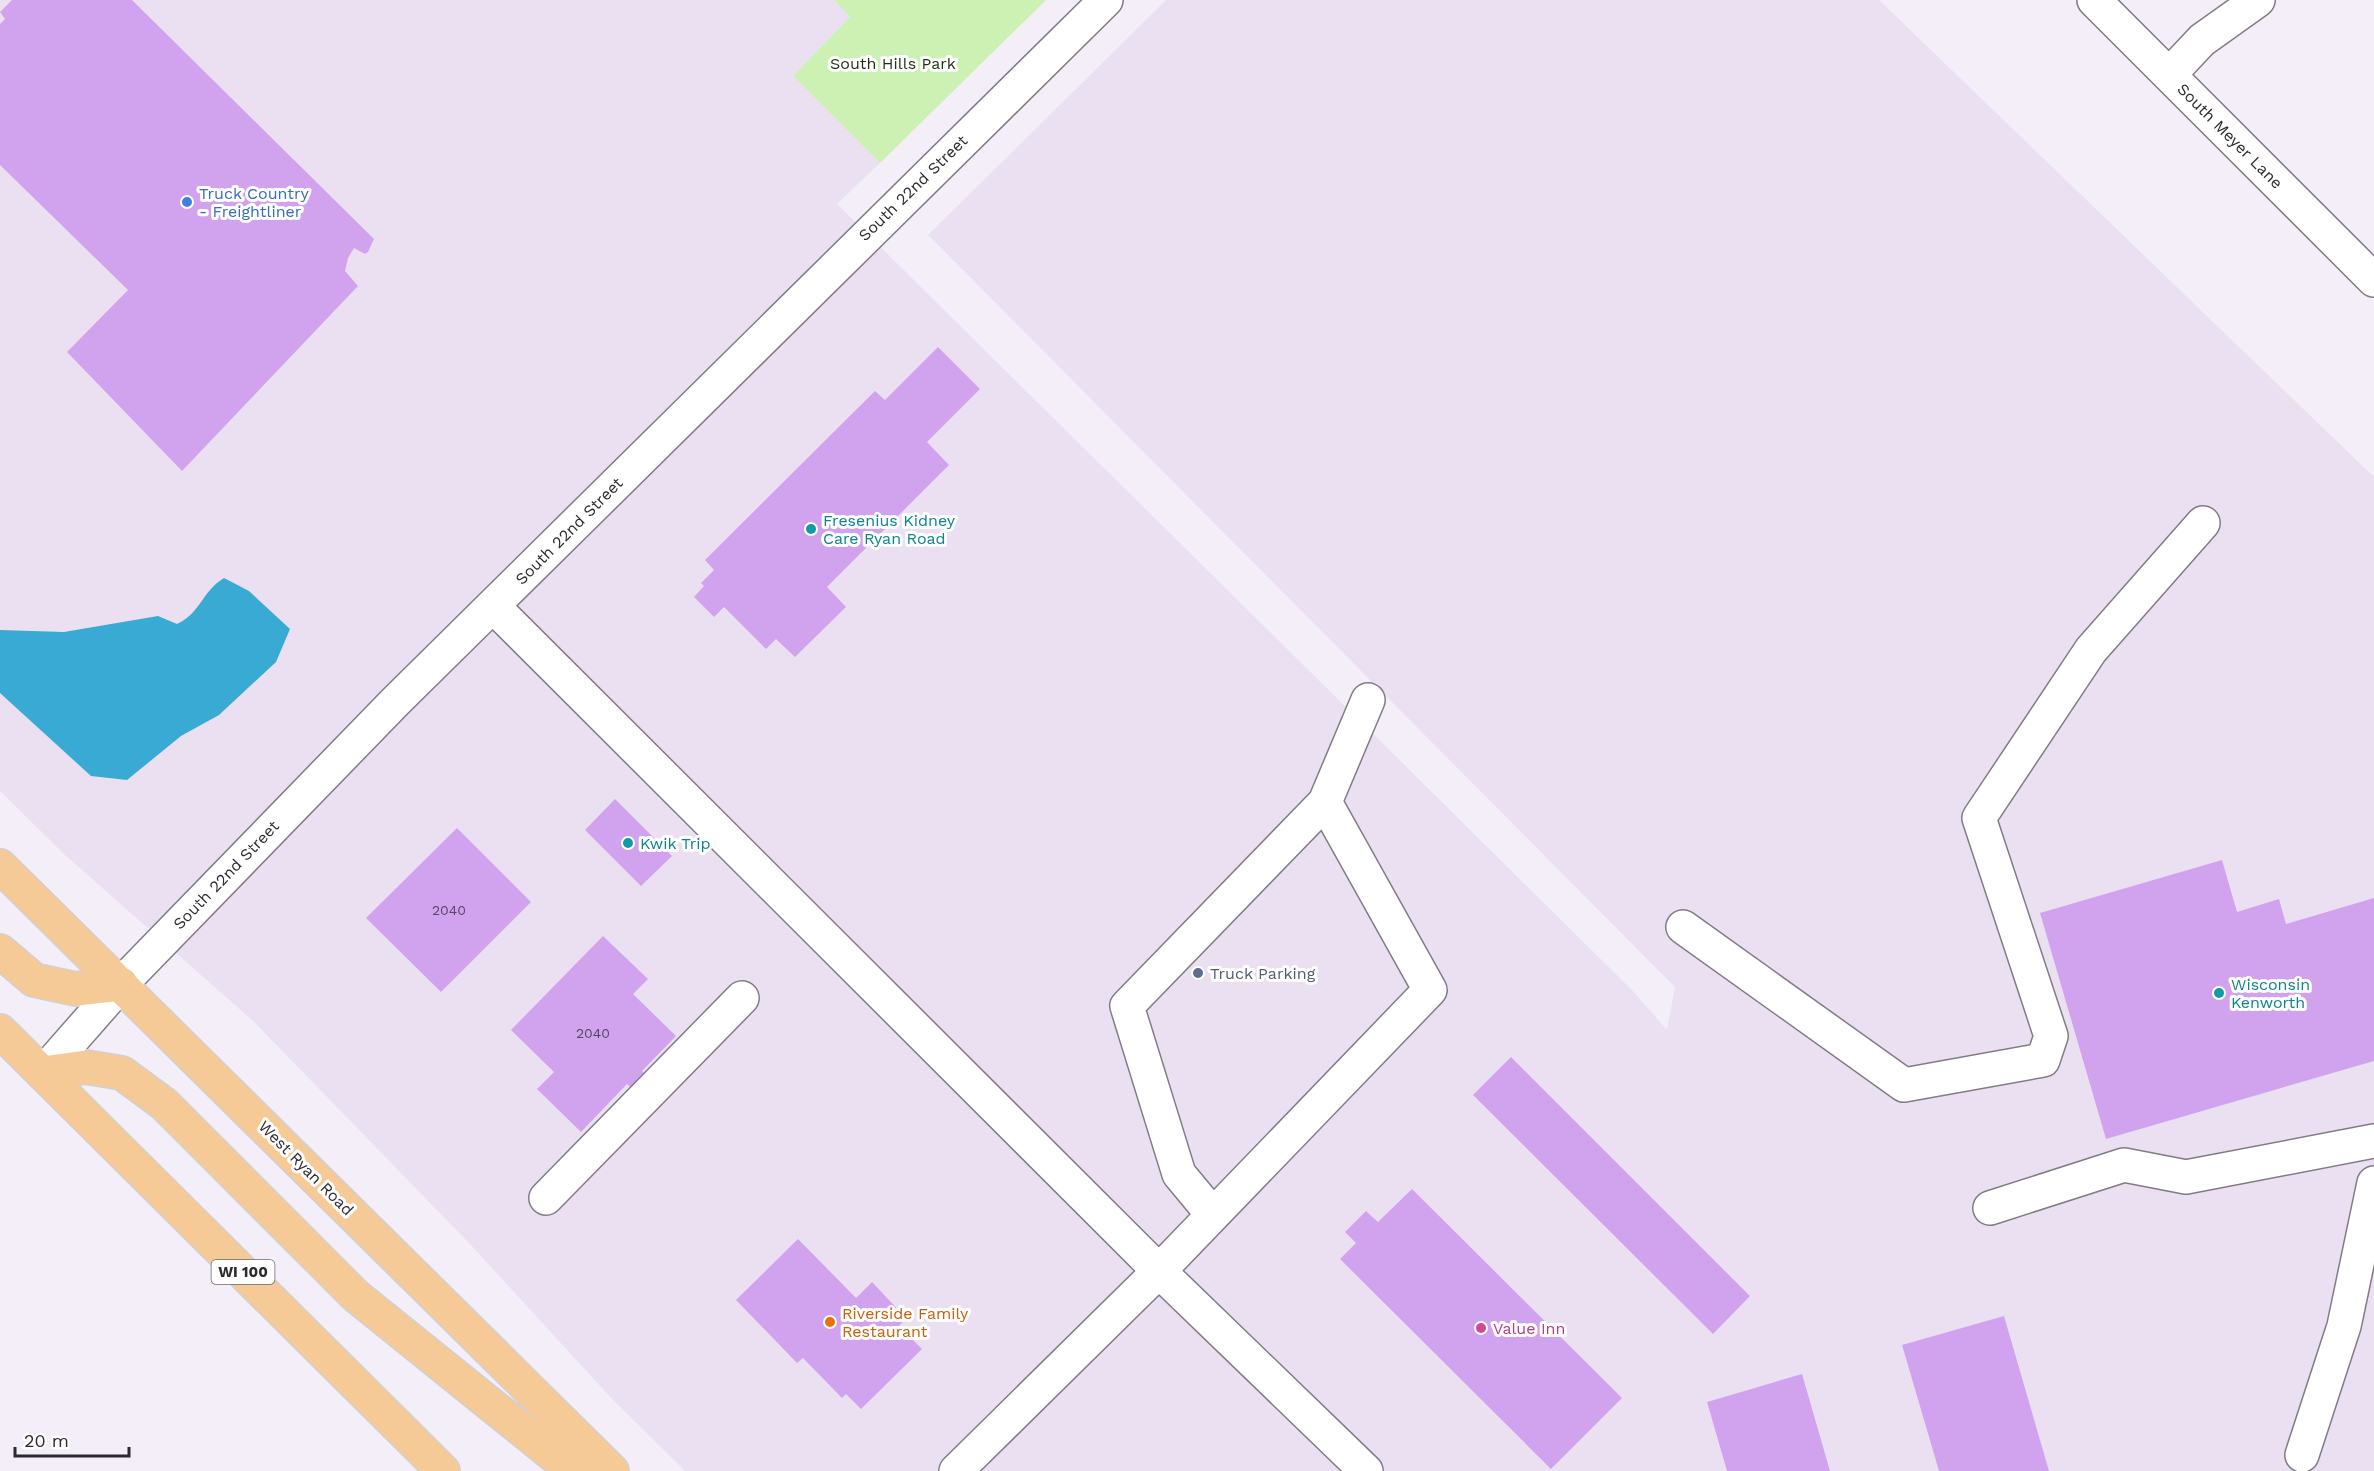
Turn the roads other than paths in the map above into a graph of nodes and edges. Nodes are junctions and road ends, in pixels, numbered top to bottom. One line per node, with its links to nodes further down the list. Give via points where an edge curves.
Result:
1 (1106, 0): 7 (street, South 22nd Street)
2 (2094, 0): 4 (street)
3 (2258, 0): 4 (street, South Meyer Lane, via 2202,40)
4 (2169, 75): 5 (street, South Meyer Lane)
5 (2374, 280)
6 (2203, 523): 11 (street, via 2091,650 1979,818 2051,1036 2043,1060 1904,1085)
7 (493, 606): 13 (street, South 22nd Street); 22 (street)
8 (1368, 700): 9 (street)
9 (1325, 802): 21 (street, via 1127,1006 1179,1174); 21 (street, via 1430,990)
10 (0, 866): 13 (main road, West Ryan Road)
11 (1683, 927)
12 (0, 951): 13 (main road, via 34,980 76,989)
13 (121, 984): 16 (street, South 22nd Street); 26 (main road, West Ryan Road)
14 (742, 998): 19 (street)
15 (0, 1030): 16 (main road, WI 100)
16 (43, 1073): 24 (main road, WI 100); 25 (main road, via 86,1067 122,1073 164,1104 356,1296 562,1462)
17 (2374, 1141): 20 (street, via 2186,1177 2124,1165)
18 (2374, 1183): 23 (street, via 2344,1326)
19 (546, 1198)
20 (1990, 1208)
21 (1213, 1215): 22 (street)
22 (1159, 1271): 27 (street); 28 (street)
23 (2302, 1455)
24 (442, 1471)
25 (580, 1471)
26 (612, 1471)
27 (956, 1471)
28 (1366, 1471)

